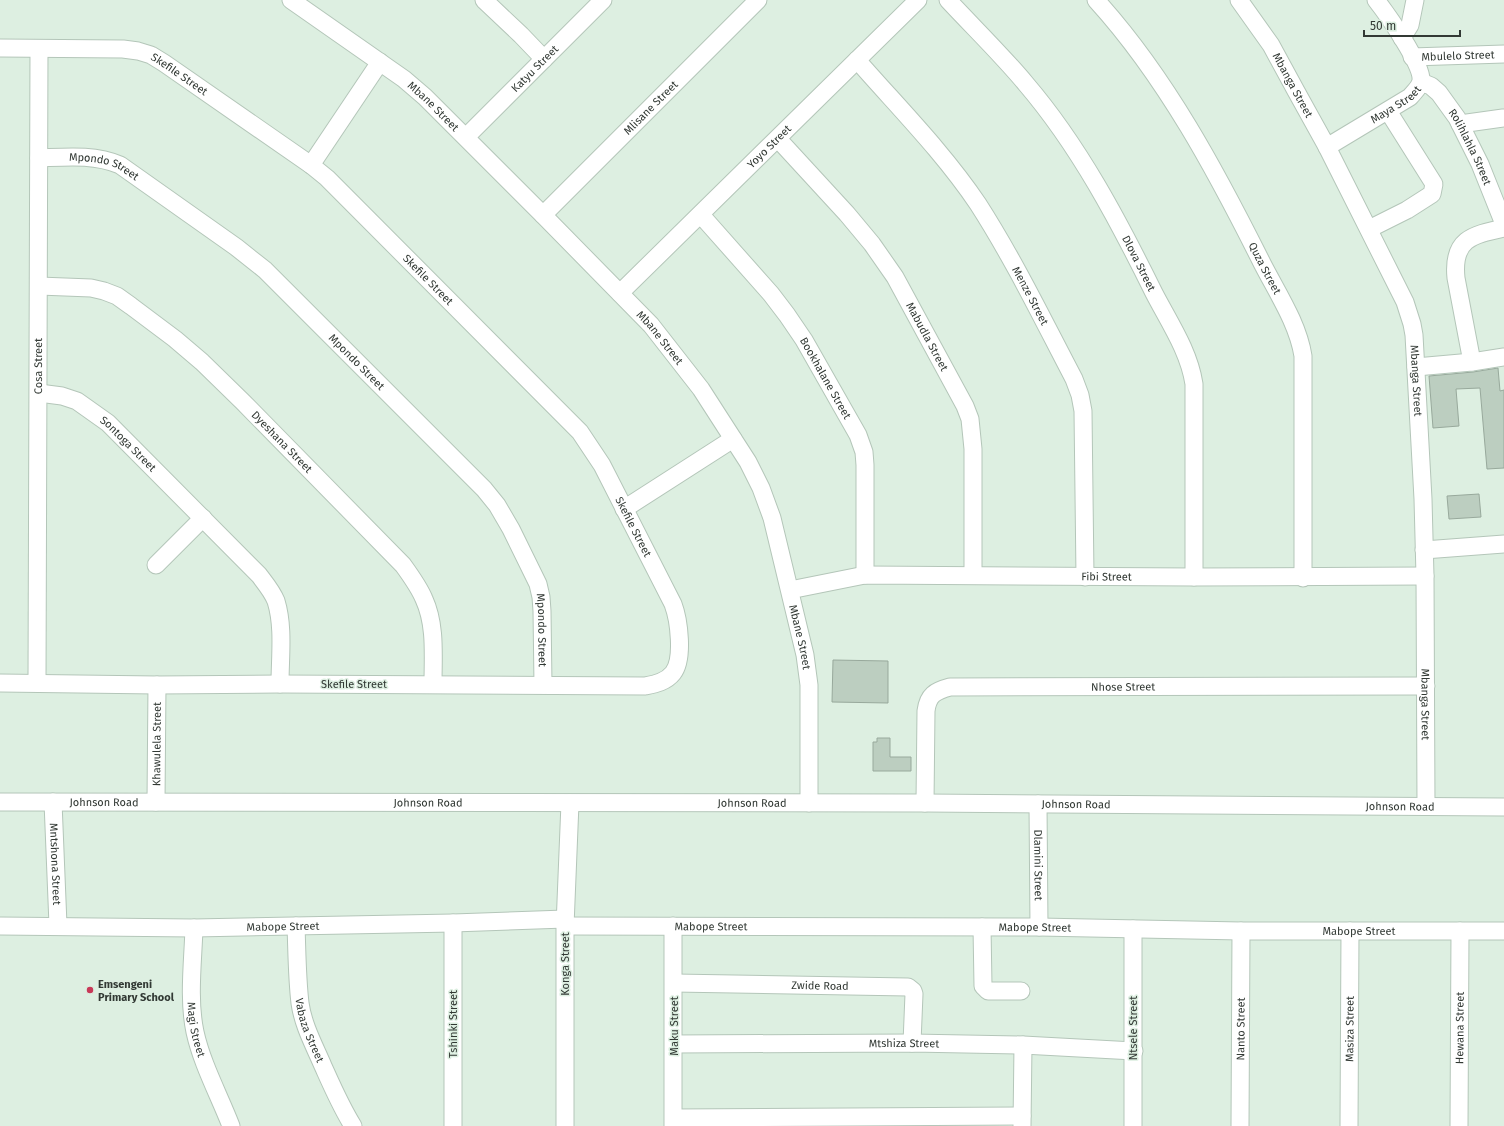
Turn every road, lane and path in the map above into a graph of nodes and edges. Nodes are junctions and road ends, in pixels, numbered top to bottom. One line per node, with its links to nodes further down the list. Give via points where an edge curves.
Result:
1 (291, 0): 18 (street, Mbane Street)
2 (484, 0): 16 (street)
3 (603, 0): 16 (street, Katyu Street)
4 (758, 0): 28 (street, Mlisane Street)
5 (918, 0): 17 (street, Yoyo Street)
6 (948, 0): 49 (street, Dlova Street, via 1026,83 1066,137 1137,258 1188,360 1194,384)
7 (1096, 0): 50 (street, Quza Street, via 1148,62 1176,106 1233,205 1296,332 1303,356)
8 (1239, 0): 25 (street, Mbanga Street, via 1270,45)
9 (1376, 0): 11 (street, Maya Street)
10 (1415, 0): 11 (street, via 1410,25)
11 (1402, 38): 15 (street, Maya Street)
12 (0, 48): 13 (street, Skefile Street)
13 (39, 49): 26 (street, Cosa Street); 27 (street, Skefile Street, via 107,48 151,55)
14 (1504, 54): 15 (street, Mbulelo Street)
15 (1412, 57): 19 (street, Maya Street)
16 (544, 59): 23 (street, Katyu Street)
17 (857, 60): 24 (street, Yoyo Street); 48 (street, Menze Street, via 933,146 977,203 997,234 1074,379 1083,411)
18 (380, 62): 23 (street, Mbane Street, via 404,78); 27 (street)
19 (1421, 82): 20 (street, Maya Street, via 1410,97); 22 (street, Rolihlahla Street, via 1439,93)
20 (1388, 111): 25 (street, Maya Street); 32 (street, via 1434,184 1432,194)
21 (1503, 118): 22 (street)
22 (1460, 124): 30 (street, Rolihlahla Street, via 1480,164)
23 (466, 137): 28 (street, Mbane Street)
24 (778, 139): 29 (street, Yoyo Street); 46 (street, Mabudla Street, via 847,214 895,276 965,406 970,419 973,449)
25 (1327, 147): 32 (street, Mbanga Street)
26 (39, 158): 33 (street, Cosa Street); 57 (street, Mpondo Street, via 81,156 100,158 120,165 236,247 290,294 484,489 511,529 538,584 542,611)
27 (311, 165): 40 (street, Skefile Street, via 354,204 580,432 602,465)
28 (543, 215): 34 (street, Mbane Street)
29 (701, 215): 34 (street, Yoyo Street); 45 (street, Bookhalane Street, via 787,315 858,435 866,465)
30 (1504, 224)
31 (1504, 228): 36 (street, via 1471,237 1456,256 1456,278)
32 (1369, 229): 37 (street, Mbanga Street, via 1405,302 1414,335)
33 (39, 286): 38 (street, Cosa Street); 55 (street, Dyeshana Street, via 91,288 117,296 175,339 243,402 403,565 417,585 430,615)
34 (620, 293): 39 (street, Mbane Street, via 675,354)
35 (1504, 357): 36 (street)
36 (1472, 362): 37 (street)
37 (1416, 367): 43 (street, Mbanga Street)
38 (39, 393): 41 (street, Sontoga Street, via 77,401 108,423); 53 (street, Cosa Street)
39 (733, 439): 40 (street); 51 (street, Mbane Street, via 761,488 772,518)
40 (624, 509): 57 (street, Skefile Street, via 673,604 678,628 678,666 666,679 645,686)
41 (204, 518): 44 (street); 54 (street, Sontoga Street, via 259,575 275,600 280,629)
42 (1504, 544): 43 (street)
43 (1424, 550): 47 (street, Mbanga Street)
44 (156, 565)
45 (866, 575): 46 (street, Fibi Street); 51 (street, Fibi Street)
46 (974, 575): 48 (street, Fibi Street)
47 (1425, 576): 50 (street, Fibi Street); 58 (street, Mbanga Street)
48 (1085, 577): 49 (street, Fibi Street)
49 (1194, 578): 50 (street, Fibi Street)
50 (1303, 578)
51 (790, 590): 63 (street, Mbane Street, via 809,685)
52 (0, 683): 53 (street, Skefile Street)
53 (37, 683): 56 (street, Skefile Street)
54 (280, 684): 55 (street, Skefile Street); 56 (street, Skefile Street)
55 (433, 684): 57 (street, Skefile Street)
56 (157, 685): 61 (street, Khawulela Street)
57 (543, 685)
58 (1426, 686): 64 (street, Nhose Street, via 950,687 939,690 927,702); 66 (street, Mbanga Street)
59 (0, 802): 60 (street, Johnson Road)
60 (53, 802): 61 (street, Johnson Road); 70 (street, Mntshona Street)
61 (156, 802): 62 (street, Johnson Road)
62 (570, 803): 63 (street, Johnson Road); 68 (street, Konga Street)
63 (809, 803): 64 (street, Johnson Road)
64 (925, 803): 65 (street, Johnson Road)
65 (1038, 804): 66 (street, Johnson Road); 75 (street, Dlamini Street)
66 (1426, 806): 67 (street, Johnson Road)
67 (1504, 807)
68 (565, 922): 69 (street, Mabope Street); 73 (street, Mabope Street); 93 (street, Konga Street)
69 (453, 923): 72 (street, Mabope Street); 92 (street, Tshinki Street)
70 (58, 925): 71 (street, Mabope Street); 76 (street, Mabope Street)
71 (0, 926)
72 (296, 926): 76 (street, Mabope Street); 91 (street, Vabaza Street, via 300,1004 305,1023 335,1093)
73 (673, 926): 74 (street, Mabope Street); 82 (street, Maku Street)
74 (982, 927): 75 (street, Mabope Street); 83 (street, via 983,986 988,990)
75 (1039, 927): 77 (street, Mabope Street)
76 (194, 928): 90 (street, Magi Street, via 192,999 195,1030 200,1050)
77 (1133, 929): 78 (street, Mabope Street); 87 (street, Ntsele Street)
78 (1241, 931): 79 (street, Mabope Street); 95 (street, Nanto Street)
79 (1350, 931): 80 (street, Mabope Street); 96 (street, Masiza Street)
80 (1460, 931): 81 (street, Mabope Street); 97 (street, Hewana Street)
81 (1504, 931)
82 (674, 983): 84 (street, Zwide Road, via 908,988 914,994); 85 (street, Maku Street)
83 (1021, 991)
84 (912, 1043): 85 (street, Mtshiza Street); 86 (street, Mtshiza Street)
85 (674, 1044): 89 (street, Maku Street)
86 (1023, 1046): 87 (street, Mtshiza Street); 88 (street)
87 (1134, 1051): 94 (street, Ntsele Street)
88 (1022, 1121): 89 (street)
89 (674, 1122)
90 (232, 1126)
91 (353, 1126)
92 (453, 1126)
93 (565, 1126)
94 (1133, 1126)
95 (1240, 1126)
96 (1349, 1126)
97 (1459, 1126)

